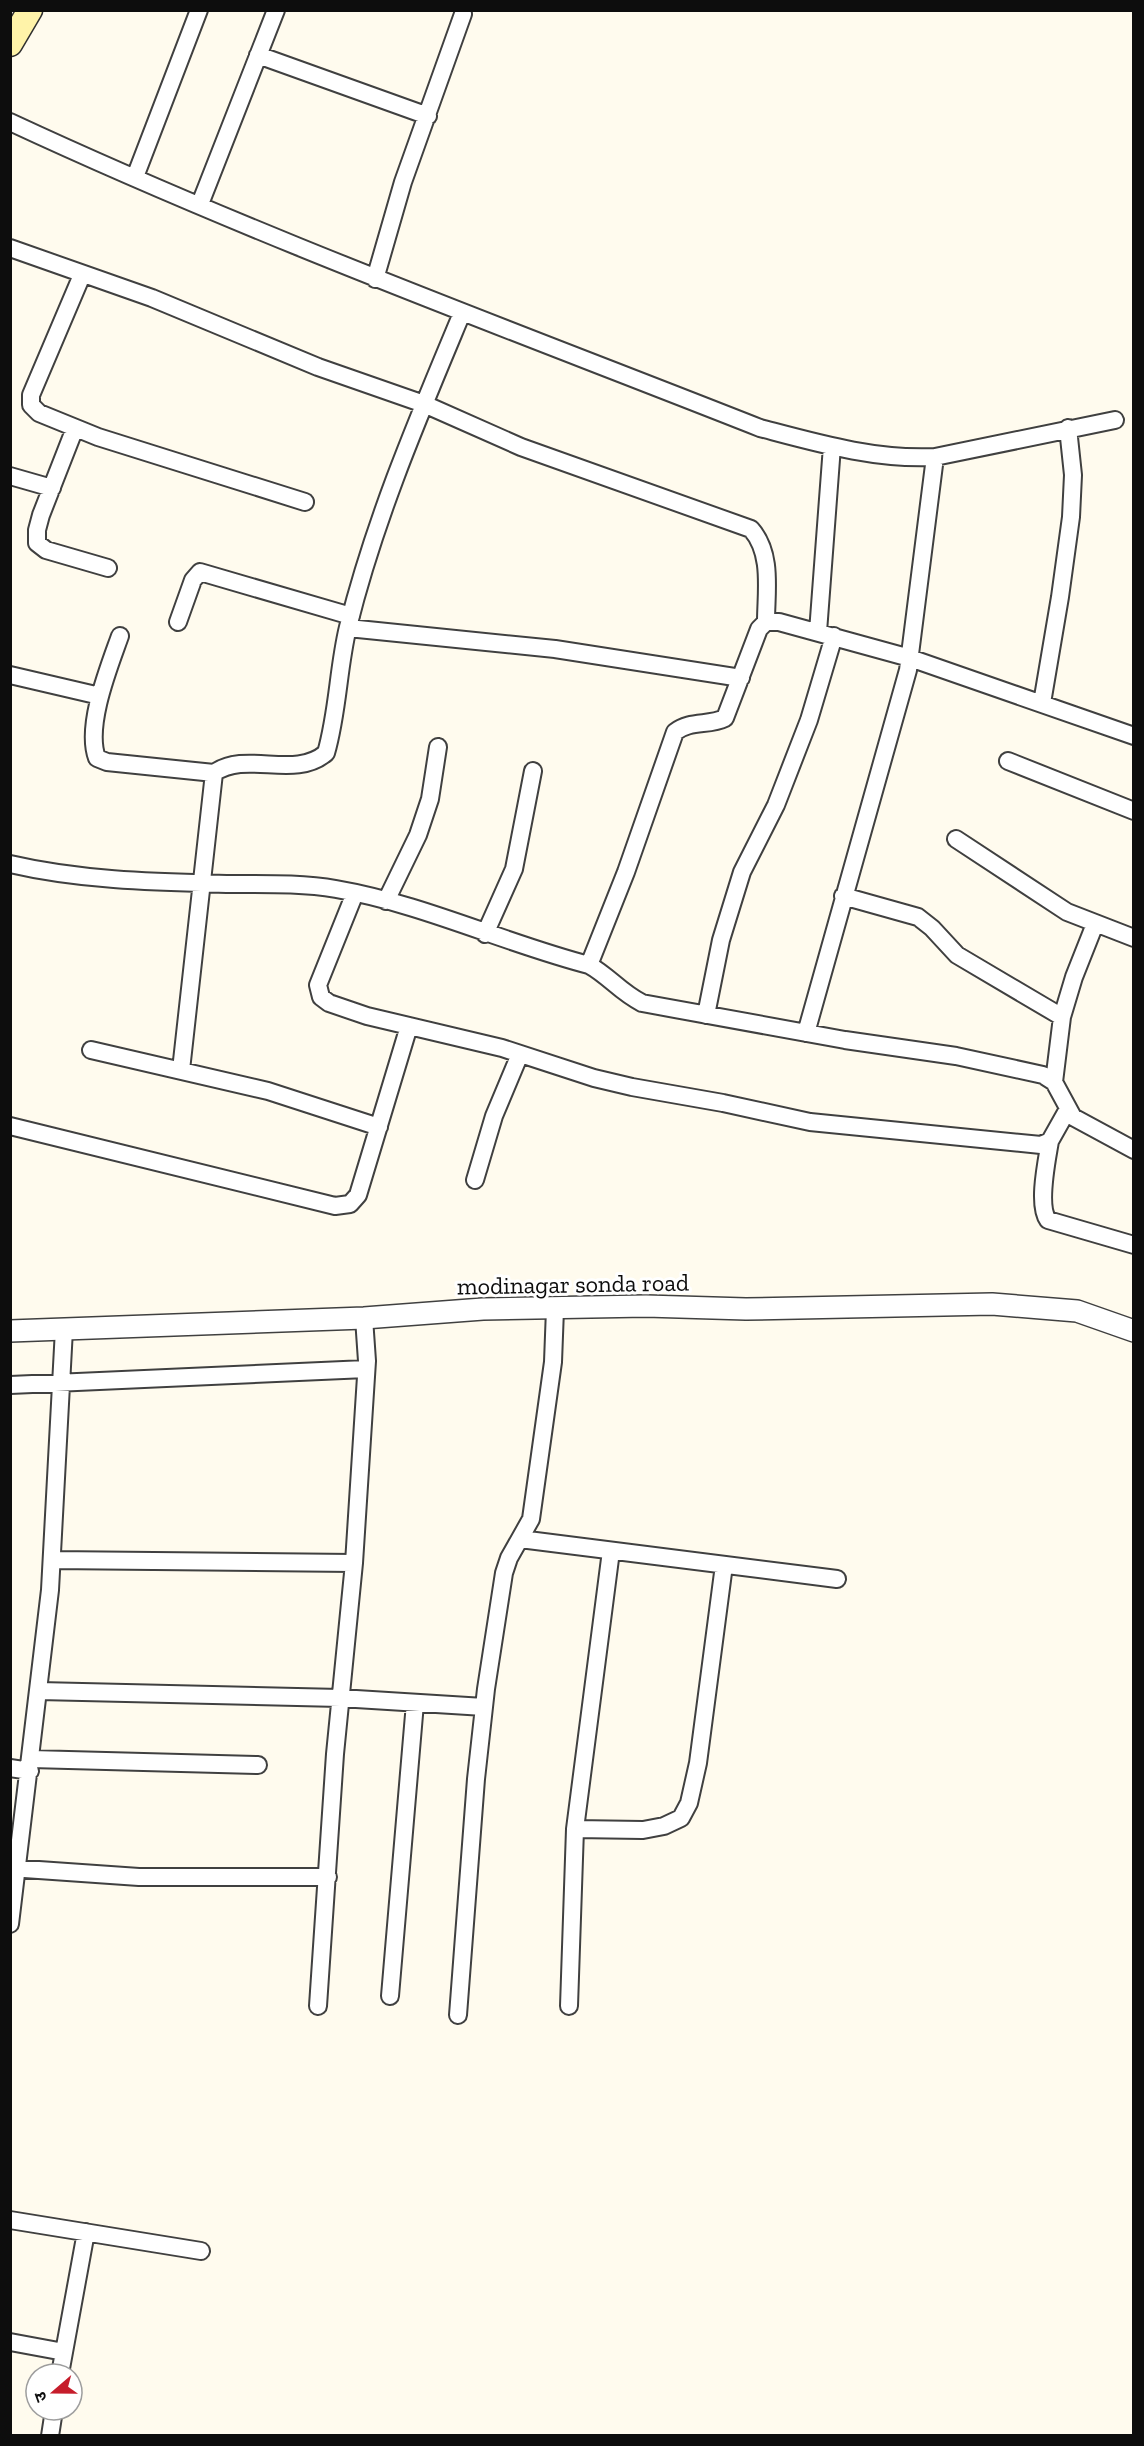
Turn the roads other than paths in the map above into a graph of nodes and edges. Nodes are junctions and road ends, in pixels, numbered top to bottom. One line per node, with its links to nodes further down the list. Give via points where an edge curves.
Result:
1 (199, 10): 9 (street)
2 (276, 10): 6 (street)
3 (24, 12): 5 (main road)
4 (463, 14): 7 (street)
5 (10, 44)
6 (258, 55): 7 (street); 10 (street)
7 (428, 116): 13 (street, via 403,182)
8 (10, 122): 9 (street)
9 (135, 177): 10 (street)
10 (200, 204): 13 (street)
11 (10, 248): 12 (street)
12 (82, 275): 15 (street, via 152,298 318,367); 17 (street, via 31,395 31,405 39,413)
13 (375, 279): 14 (street)
14 (462, 313): 15 (street); 19 (street, via 759,428)
15 (423, 404): 26 (street, via 373,537); 27 (street, via 521,447 751,529 765,554)
16 (1115, 420): 18 (street)
17 (75, 428): 22 (street); 23 (street)
18 (1068, 428): 20 (street); 34 (street, via 1073,475 1071,517)
19 (832, 446): 20 (street, via 890,457); 28 (street)
20 (935, 457): 30 (street)
21 (10, 476): 22 (street)
22 (52, 488): 24 (street, via 37,530 38,543 46,550)
23 (305, 502)
24 (108, 568)
25 (178, 622): 26 (street, via 193,580 200,572)
26 (350, 622): 32 (street); 39 (street, via 326,753 300,765 238,764 224,766)
27 (766, 622): 28 (street); 32 (street, via 759,629)
28 (826, 634): 30 (street); 51 (street, via 809,720 780,794 742,872)
29 (120, 636): 33 (street)
30 (910, 658): 34 (street); 45 (street)
31 (10, 675): 33 (street)
32 (741, 678): 50 (street, via 725,718 715,723 683,726 675,732)
33 (100, 696): 39 (street, via 94,749 97,758)
34 (1041, 703): 35 (street)
35 (1134, 736)
36 (438, 747): 46 (street, via 430,799 418,835)
37 (1008, 761): 40 (street)
38 (533, 771): 48 (street, via 514,869)
39 (214, 773): 43 (street)
40 (1134, 811)
41 (956, 840): 47 (street, via 1067,912)
42 (10, 864): 43 (street, via 38,871)
43 (201, 883): 44 (street, via 295,886); 57 (street)
44 (355, 893): 46 (street); 53 (street, via 322,971 318,985 321,997 329,1003)
45 (843, 896): 52 (street, via 918,917 957,955); 54 (street)
46 (386, 901): 48 (street)
47 (1095, 924): 49 (street); 52 (street)
48 (484, 934): 50 (street)
49 (1134, 938)
50 (589, 965): 51 (street, via 602,972 622,994 642,1003)
51 (706, 1015): 54 (street)
52 (1062, 1017): 58 (street)
53 (409, 1026): 56 (street); 61 (street)
54 (806, 1033): 58 (street, via 956,1056 1043,1075)
55 (91, 1050): 57 (street)
56 (520, 1054): 62 (street, via 594,1078 810,1122 1018,1144 1041,1145); 64 (street, via 494,1116)
57 (181, 1070): 61 (street)
58 (1054, 1082): 59 (street)
59 (1068, 1109): 62 (street); 63 (street, via 1073,1117)
60 (10, 1126): 61 (street, via 335,1206 350,1204 358,1195)
61 (379, 1127)
62 (1050, 1141): 65 (street, via 1042,1213 1048,1220)
63 (1134, 1150)
64 (475, 1180)
65 (1134, 1245)
66 (555, 1317): 67 (street, modinagar sonda road, via 483,1309); 69 (street, modinagar sonda road, via 646,1306 746,1309 992,1304 1077,1311); 74 (street, via 553,1362 531,1519)
67 (365, 1323): 70 (street, modinagar sonda road); 71 (street)
68 (10, 1331): 70 (street, modinagar sonda road)
69 (1134, 1331)
70 (64, 1338): 72 (street)
71 (367, 1365): 72 (street, via 206,1374); 77 (street)
72 (63, 1375): 73 (street); 76 (street)
73 (10, 1385)
74 (520, 1539): 75 (street); 83 (street, via 504,1573)
75 (611, 1551): 78 (street); 87 (street)
76 (52, 1560): 77 (street); 80 (street)
77 (354, 1563): 81 (street)
78 (724, 1565): 79 (street); 87 (street, via 698,1762 689,1803 681,1818 643,1830)
79 (837, 1579)
80 (39, 1690): 81 (street); 84 (street)
81 (340, 1698): 82 (street); 89 (street)
82 (415, 1702): 83 (street); 91 (street)
83 (484, 1707): 94 (street)
84 (31, 1765): 85 (street); 86 (street); 88 (street)
85 (258, 1765)
86 (10, 1768)
87 (575, 1829): 93 (street)
88 (14, 1869): 89 (street, via 139,1877); 90 (street)
89 (328, 1877): 92 (street)
90 (10, 1924)
91 (390, 1996)
92 (318, 2006)
93 (569, 2006)
94 (458, 2015)
95 (10, 2220): 96 (street)
96 (86, 2232): 97 (street); 99 (street)
97 (201, 2251)
98 (10, 2342): 99 (street)
99 (64, 2352): 100 (street)
100 (62, 2362)

